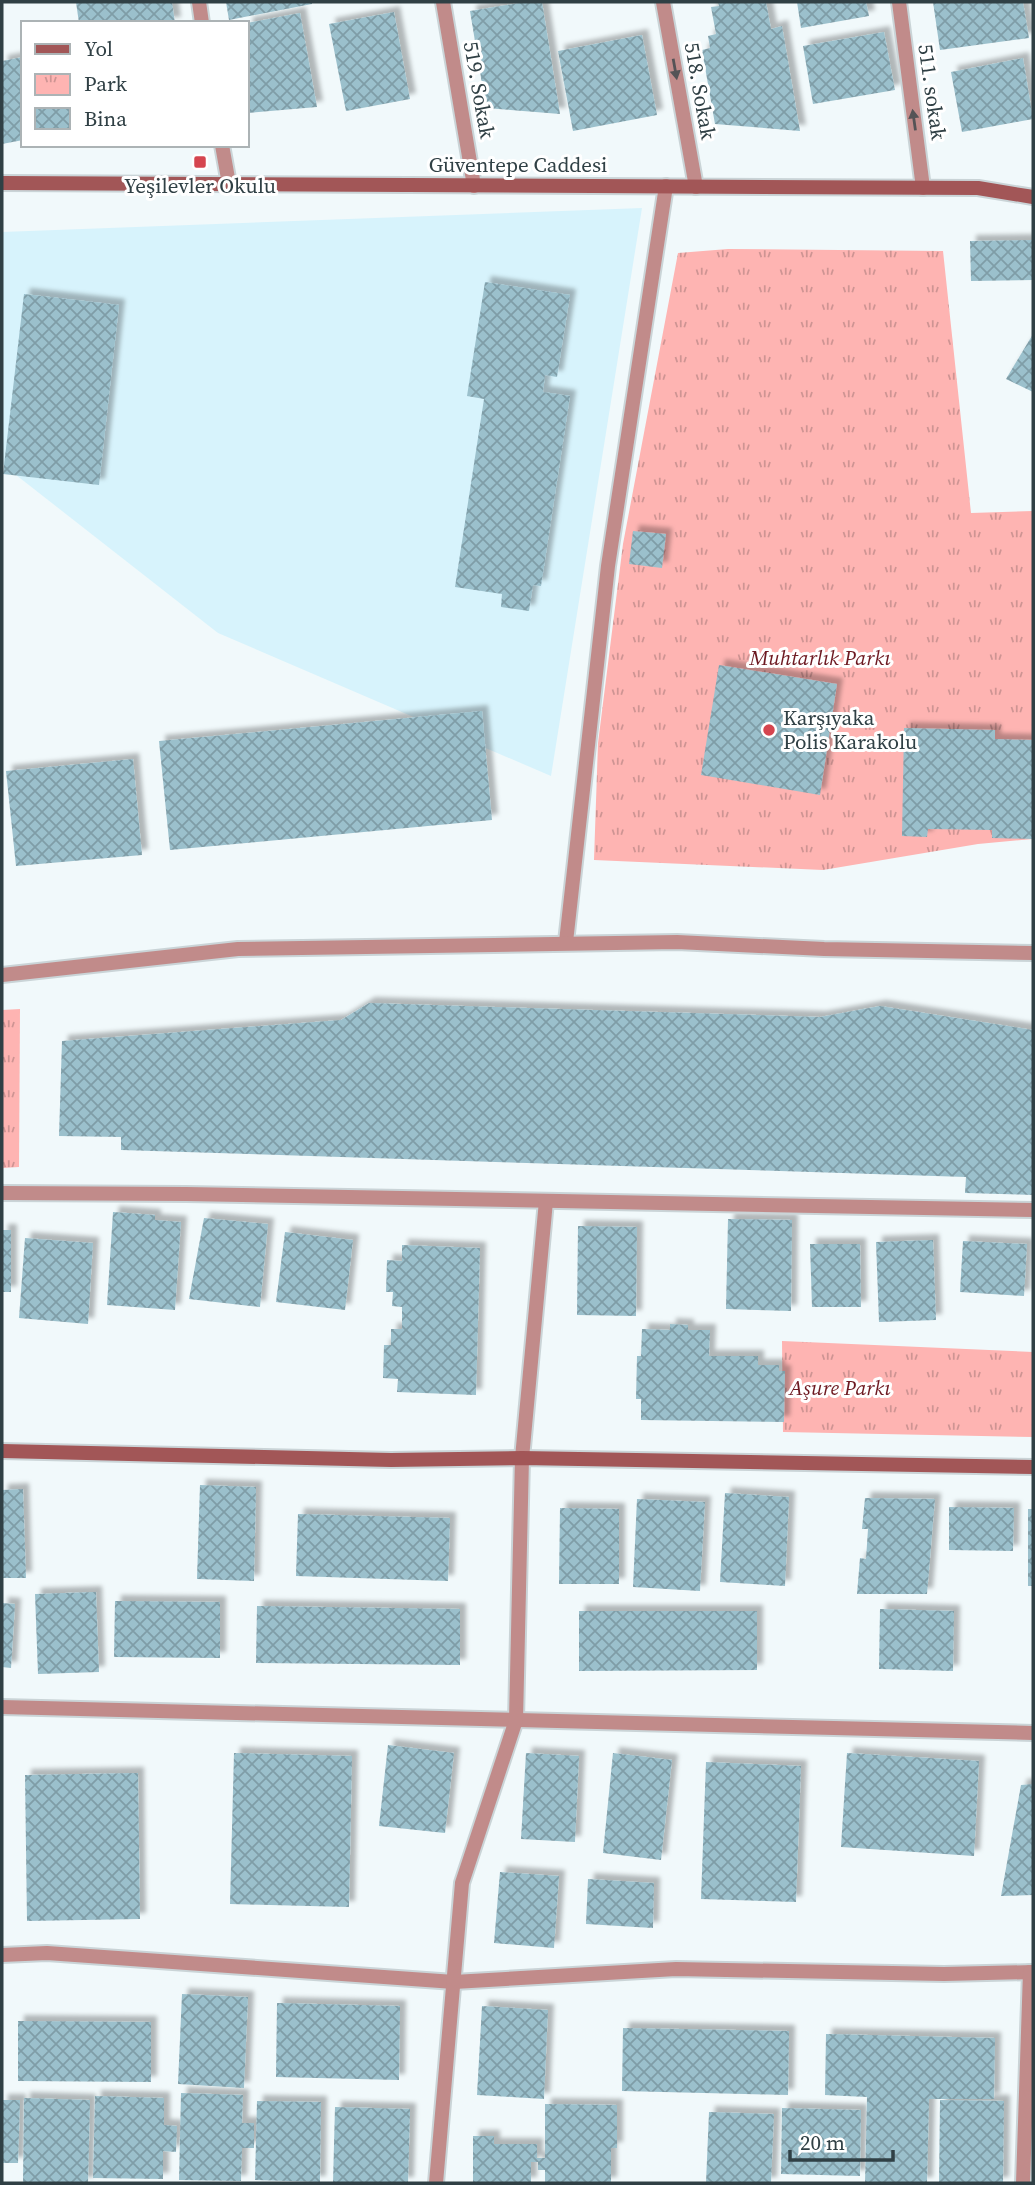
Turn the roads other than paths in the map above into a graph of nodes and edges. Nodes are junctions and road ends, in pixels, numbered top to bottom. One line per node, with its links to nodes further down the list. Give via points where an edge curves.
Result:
1 (199, 2): 5 (street)
2 (443, 2): 9 (street, 519. Sokak)
3 (663, 2): 11 (street, 518. Sokak, one-way to 11)
4 (899, 2): 12 (street, 511. sokak, one-way to 4)
5 (202, 21)
6 (222, 147): 8 (street)
7 (2, 183): 8 (street, Güventepe Caddesi)
8 (229, 184): 9 (street, Güventepe Caddesi)
9 (474, 186): 10 (street, Güventepe Caddesi)
10 (666, 186): 11 (street, Güventepe Caddesi); 14 (street, via 608,566)
11 (696, 187): 12 (street, Güventepe Caddesi)
12 (923, 188): 13 (street, Güventepe Caddesi, via 978,188)
13 (1033, 197)
14 (566, 942): 15 (street); 16 (street, via 238,949)
15 (1033, 953)
16 (2, 975)
17 (2, 1193): 18 (street)
18 (546, 1201): 19 (street); 21 (street)
19 (1033, 1210)
20 (2, 1451): 21 (street, via 391,1460)
21 (522, 1458): 22 (street); 24 (street)
22 (1033, 1467)
23 (2, 1707): 24 (street)
24 (516, 1720): 25 (street); 28 (street, via 462,1883)
25 (1033, 1733)
26 (2, 1955): 28 (street, via 47,1953)
27 (1032, 1972): 28 (street, via 676,1969); 30 (street)
28 (454, 1982): 29 (street)
29 (436, 2183)
30 (1023, 2183)

